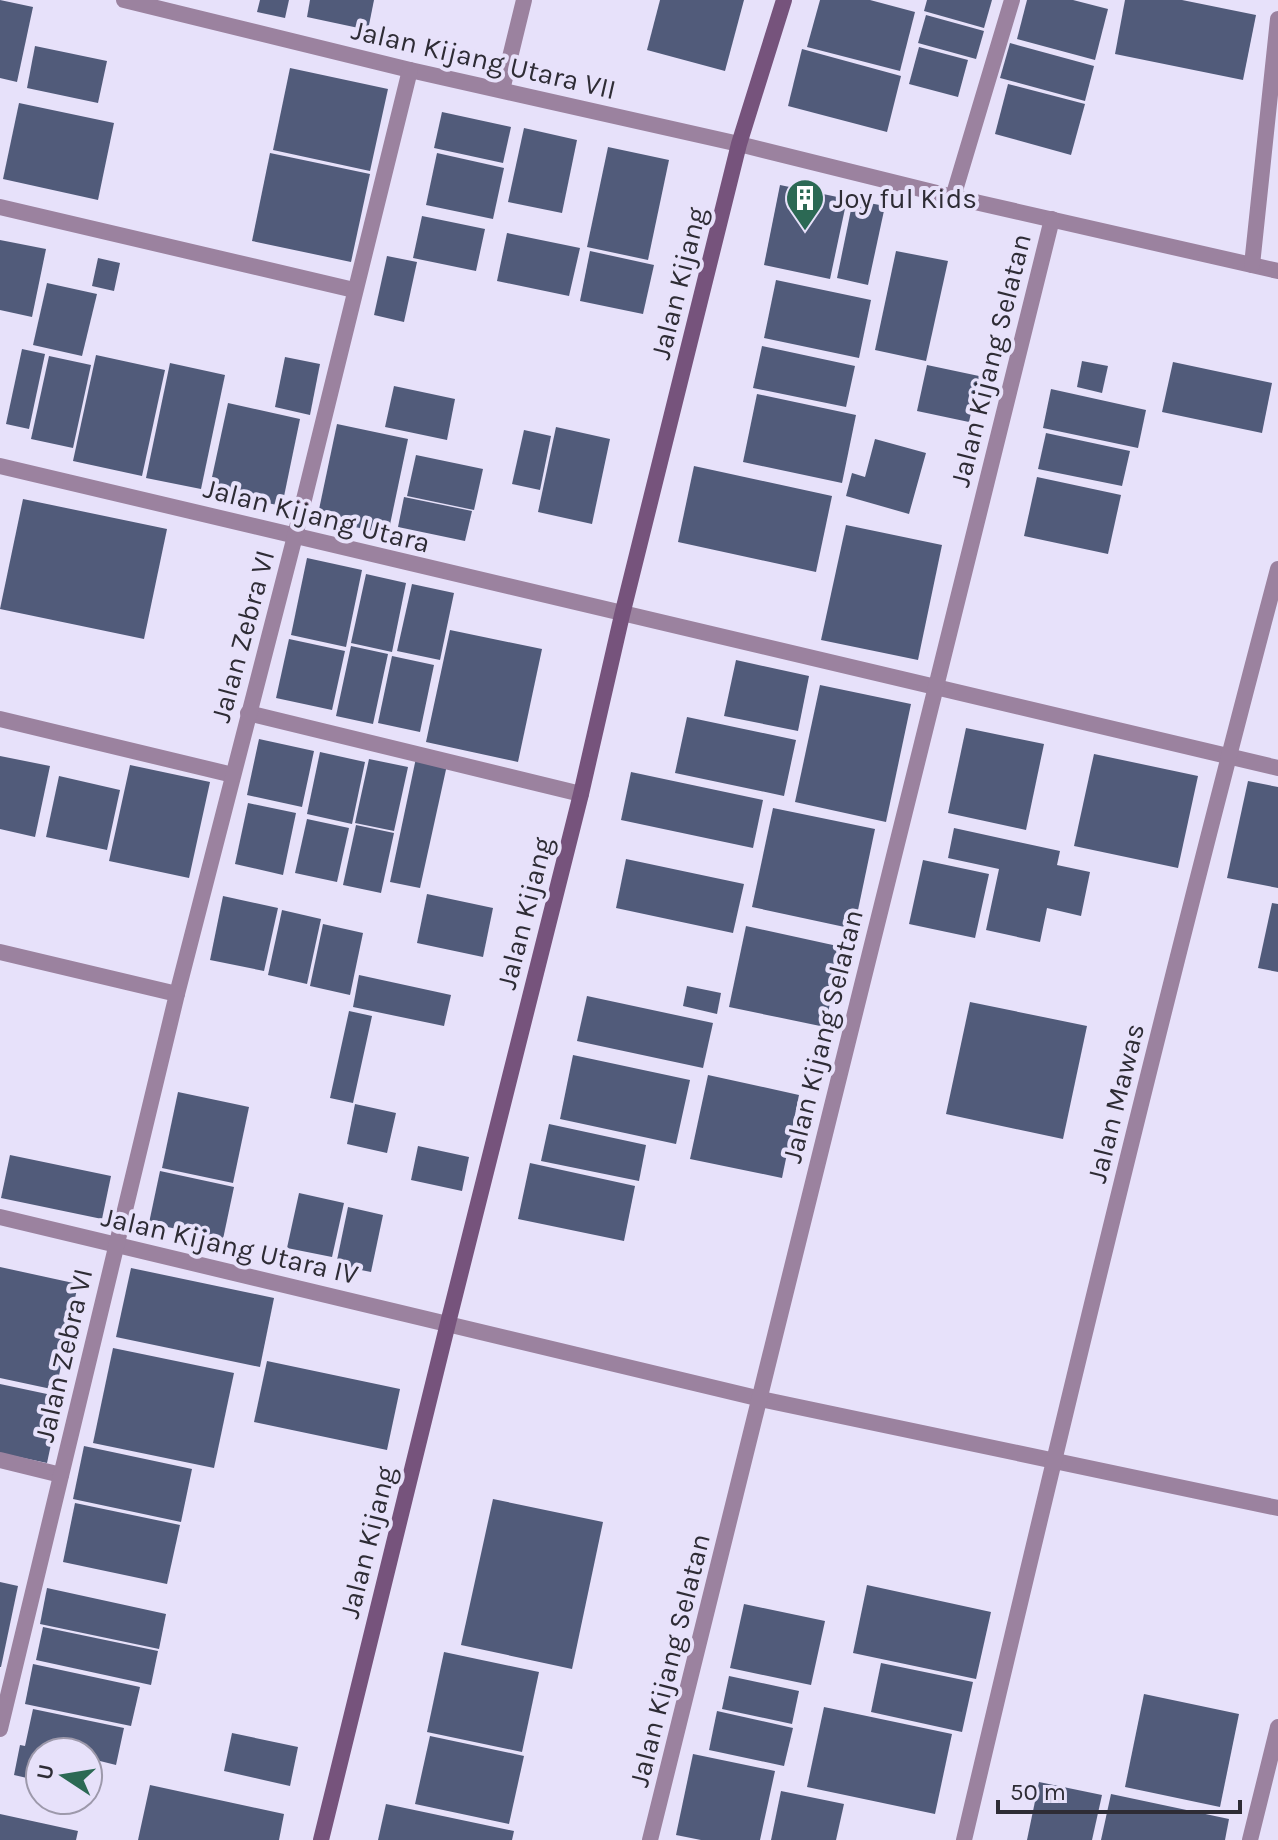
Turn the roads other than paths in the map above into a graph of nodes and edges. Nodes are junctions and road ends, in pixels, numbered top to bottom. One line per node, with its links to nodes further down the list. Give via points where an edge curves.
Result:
1 (124, 0): 6 (street, Jalan Kijang Utara VII)
2 (524, 0): 7 (street)
3 (784, 0): 8 (street, Jalan Kijang)
4 (1012, 0): 9 (street)
5 (1278, 19): 12 (street)
6 (410, 70): 7 (street, Jalan Kijang Utara VII); 14 (street, Jalan Zebra VI)
7 (502, 90): 8 (street, Jalan Kijang Utara VII)
8 (739, 144): 9 (street, Jalan Kijang Selatan); 18 (street, Jalan Kijang)
9 (953, 197): 11 (street, Jalan Kijang Selatan)
10 (0, 207): 14 (street)
11 (1052, 219): 12 (street); 19 (street, Jalan Kijang Selatan)
12 (1252, 265): 13 (street)
13 (1278, 271)
14 (354, 290): 16 (street, Jalan Zebra VI)
15 (0, 466): 16 (street, Jalan Kijang Utara)
16 (295, 536): 18 (street, Jalan Kijang Utara); 20 (street, Jalan Zebra VI)
17 (1278, 569): 22 (street, Jalan Mawas)
18 (622, 615): 19 (street); 25 (street, Jalan Kijang)
19 (934, 685): 22 (street); 31 (street, Jalan Kijang Selatan)
20 (248, 713): 24 (street, Jalan Zebra VI); 25 (street)
21 (0, 719): 24 (street)
22 (1228, 757): 23 (street); 33 (street, Jalan Mawas)
23 (1278, 768)
24 (233, 775): 27 (street, Jalan Zebra VI)
25 (581, 794): 30 (street, Jalan Kijang)
26 (0, 952): 27 (street)
27 (177, 994): 29 (street, Jalan Zebra VI)
28 (0, 1217): 29 (street, Jalan Kijang Utara IV)
29 (116, 1245): 30 (street, Jalan Kijang Utara IV); 34 (street, Jalan Zebra VI)
30 (448, 1323): 31 (street); 39 (street, Jalan Kijang)
31 (761, 1399): 33 (street); 40 (street, Jalan Kijang Selatan)
32 (0, 1460): 34 (street)
33 (1053, 1461): 35 (street); 41 (street, Jalan Mawas)
34 (61, 1475): 36 (street, Jalan Zebra VI)
35 (1278, 1508)
36 (4, 1700): 38 (street, Jalan Zebra VI)
37 (1278, 1727): 42 (street)
38 (0, 1729)
39 (321, 1840)
40 (650, 1840)
41 (964, 1840)
42 (1250, 1840)

